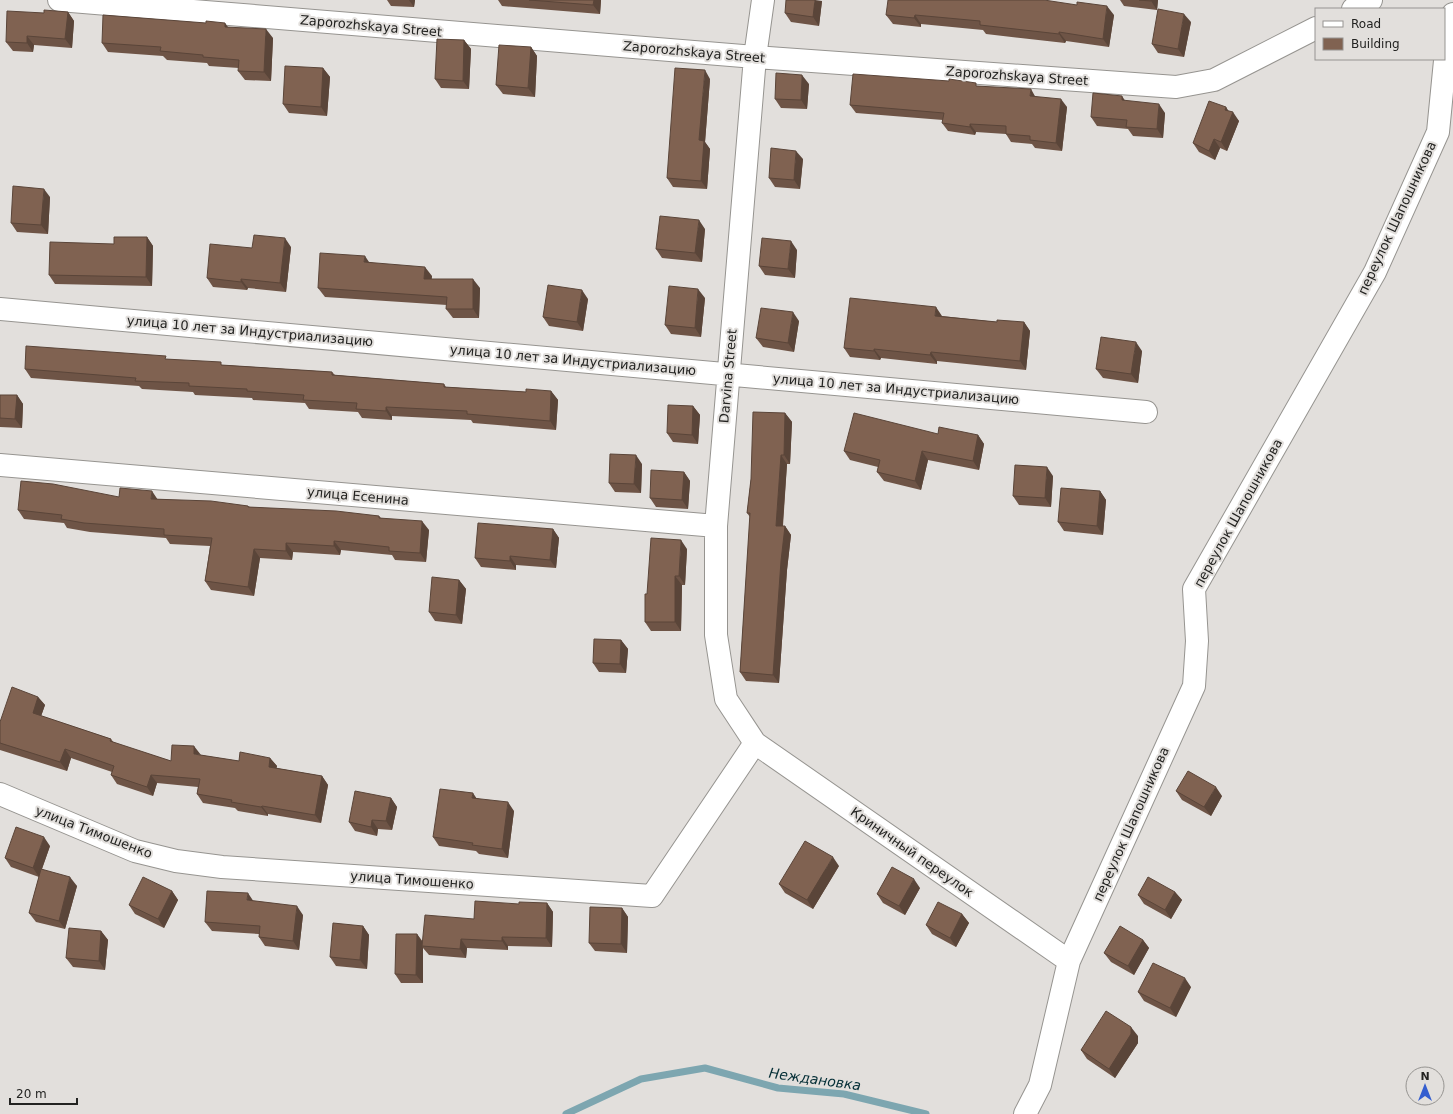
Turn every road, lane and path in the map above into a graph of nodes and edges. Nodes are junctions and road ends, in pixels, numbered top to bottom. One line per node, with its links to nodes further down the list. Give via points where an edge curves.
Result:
1 (59, 0): 7 (street, Zaporozhskaya Street)
2 (763, 0): 7 (street, Darvina Street)
3 (1371, 0): 4 (street)
4 (1355, 8)
5 (1453, 14): 15 (street, переулок Шапошникова, via 1449,20 1438,132 1375,272 1194,589 1197,641 1194,686)
6 (1315, 29): 7 (street, Zaporozhskaya Street, via 1214,80 1176,87)
7 (755, 57): 9 (street, Darvina Street)
8 (0, 309): 9 (street, улица 10 лет за Индустриализацию)
9 (728, 374): 10 (street, улица 10 лет за Индустриализацию); 12 (street, Darvina Street)
10 (1146, 412)
11 (0, 465): 12 (street, улица Есенина)
12 (716, 526): 13 (street, Darvina Street, via 716,635 726,699)
13 (755, 743): 14 (street, улица Тимошенко, via 652,896 222,867 176,861 135,851); 15 (street, Криничный переулок)
14 (0, 794)
15 (1069, 961): 16 (street, переулок Шапошникова, via 1040,1085)
16 (1025, 1114)

